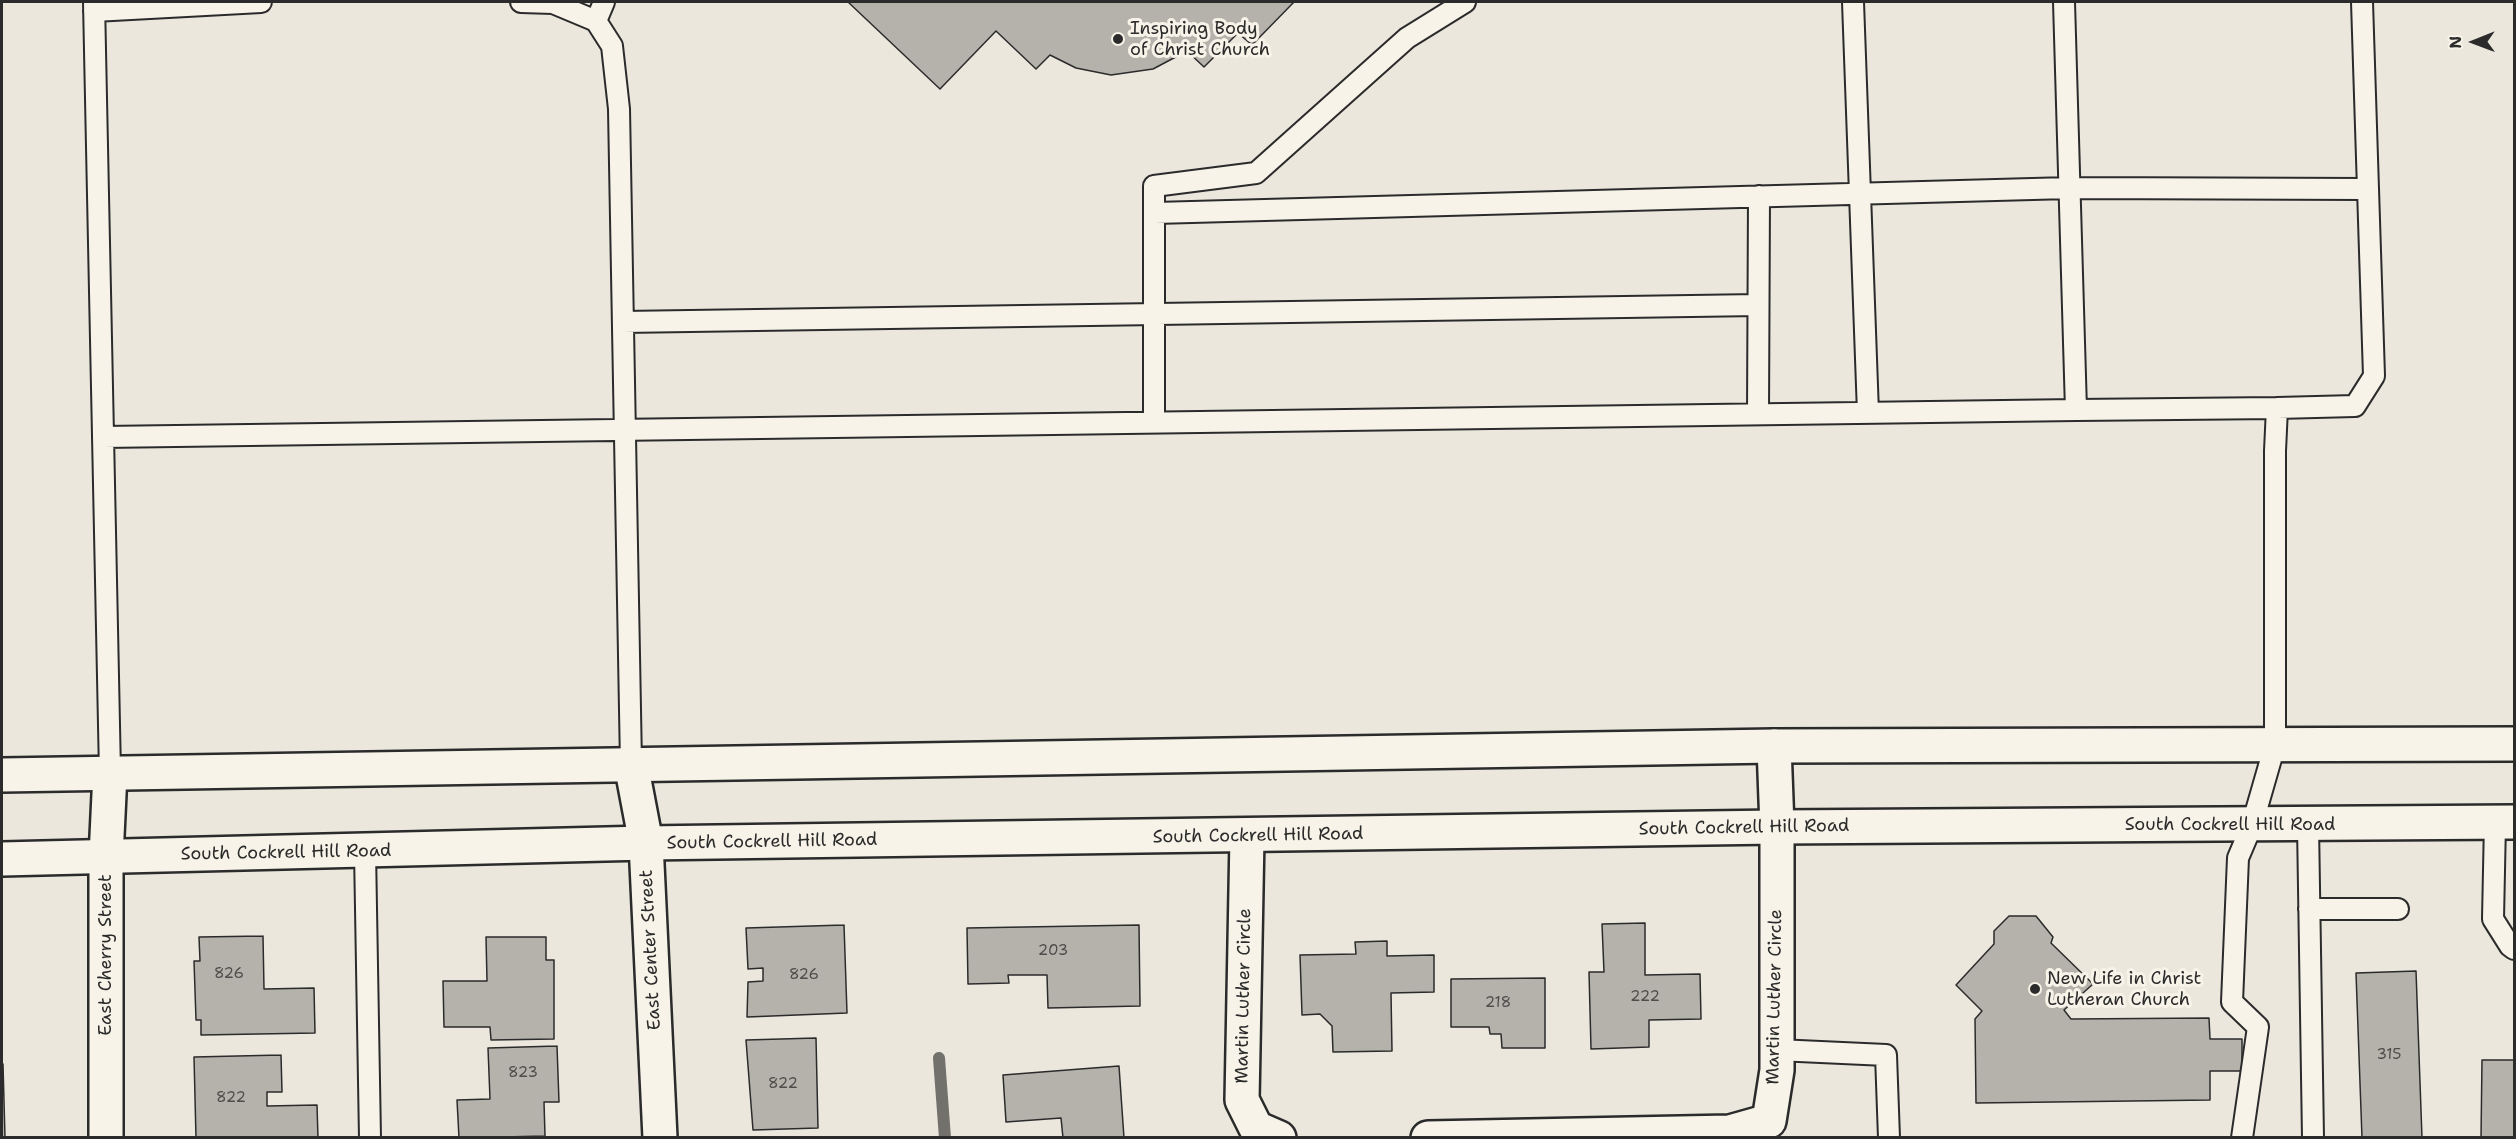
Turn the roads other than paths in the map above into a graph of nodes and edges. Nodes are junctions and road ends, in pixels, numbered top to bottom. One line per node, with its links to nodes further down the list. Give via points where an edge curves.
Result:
1 (261, 2): 8 (lane)
2 (521, 2): 9 (lane, via 553,3)
3 (604, 2): 9 (lane)
4 (1465, 2): 14 (lane, via 1407,38 1256,173 1154,186)
5 (1853, 2): 12 (lane)
6 (2064, 2): 10 (lane)
7 (2362, 2): 11 (lane)
8 (94, 6): 24 (lane)
9 (596, 21): 17 (lane, via 612,46 620,109)
10 (2069, 188): 11 (lane); 12 (lane); 19 (lane)
11 (2368, 189): 18 (lane, via 2374,376 2355,406)
12 (1861, 194): 13 (lane); 20 (lane)
13 (1759, 196): 14 (lane); 15 (lane)
14 (1155, 213): 16 (lane)
15 (1758, 305): 16 (lane); 21 (lane)
16 (1154, 315): 17 (lane); 22 (lane)
17 (623, 322): 23 (lane)
18 (2277, 408): 19 (lane); 26 (lane)
19 (2076, 410): 20 (lane)
20 (1868, 413): 21 (lane)
21 (1758, 414): 22 (lane)
22 (1154, 422): 23 (lane)
23 (626, 429): 24 (lane); 28 (lane)
24 (103, 437): 29 (lane)
25 (2514, 744): 26 (main road)
26 (2275, 745): 27 (main road); 32 (lane)
27 (1774, 746): 28 (main road); 34 (main road, Martin Luther Circle)
28 (631, 764): 29 (main road); 36 (main road, East Center Street)
29 (110, 773): 30 (main road); 38 (main road, East Cherry Street)
30 (2, 775)
31 (2505, 822): 33 (main road, South Cockrell Hill Road); 42 (lane, via 2493,919)
32 (2252, 825): 33 (main road, South Cockrell Hill Road); 34 (main road, South Cockrell Hill Road); 50 (lane, via 2238,858 2232,1002 2258,1028)
33 (2308, 825): 40 (lane)
34 (1777, 827): 35 (main road, South Cockrell Hill Road); 43 (main road, Martin Luther Circle)
35 (1247, 837): 36 (main road, South Cockrell Hill Road); 47 (main road, Martin Luther Circle, via 1242,1100 1256,1128)
36 (646, 843): 37 (main road, South Cockrell Hill Road); 46 (main road, East Center Street)
37 (365, 850): 38 (main road, South Cockrell Hill Road); 45 (lane)
38 (106, 857): 39 (main road, South Cockrell Hill Road); 44 (main road, East Cherry Street)
39 (2, 859)
40 (2309, 909): 41 (lane); 51 (lane)
41 (2398, 909)
42 (2514, 949)
43 (1777, 1050): 48 (main road, Martin Luther Circle, via 1769,1121 1730,1132); 49 (lane, via 1886,1055)
44 (106, 1137)
45 (370, 1137)
46 (660, 1137)
47 (1279, 1137)
48 (1428, 1137)
49 (1889, 1137)
50 (2242, 1137)
51 (2313, 1137)

